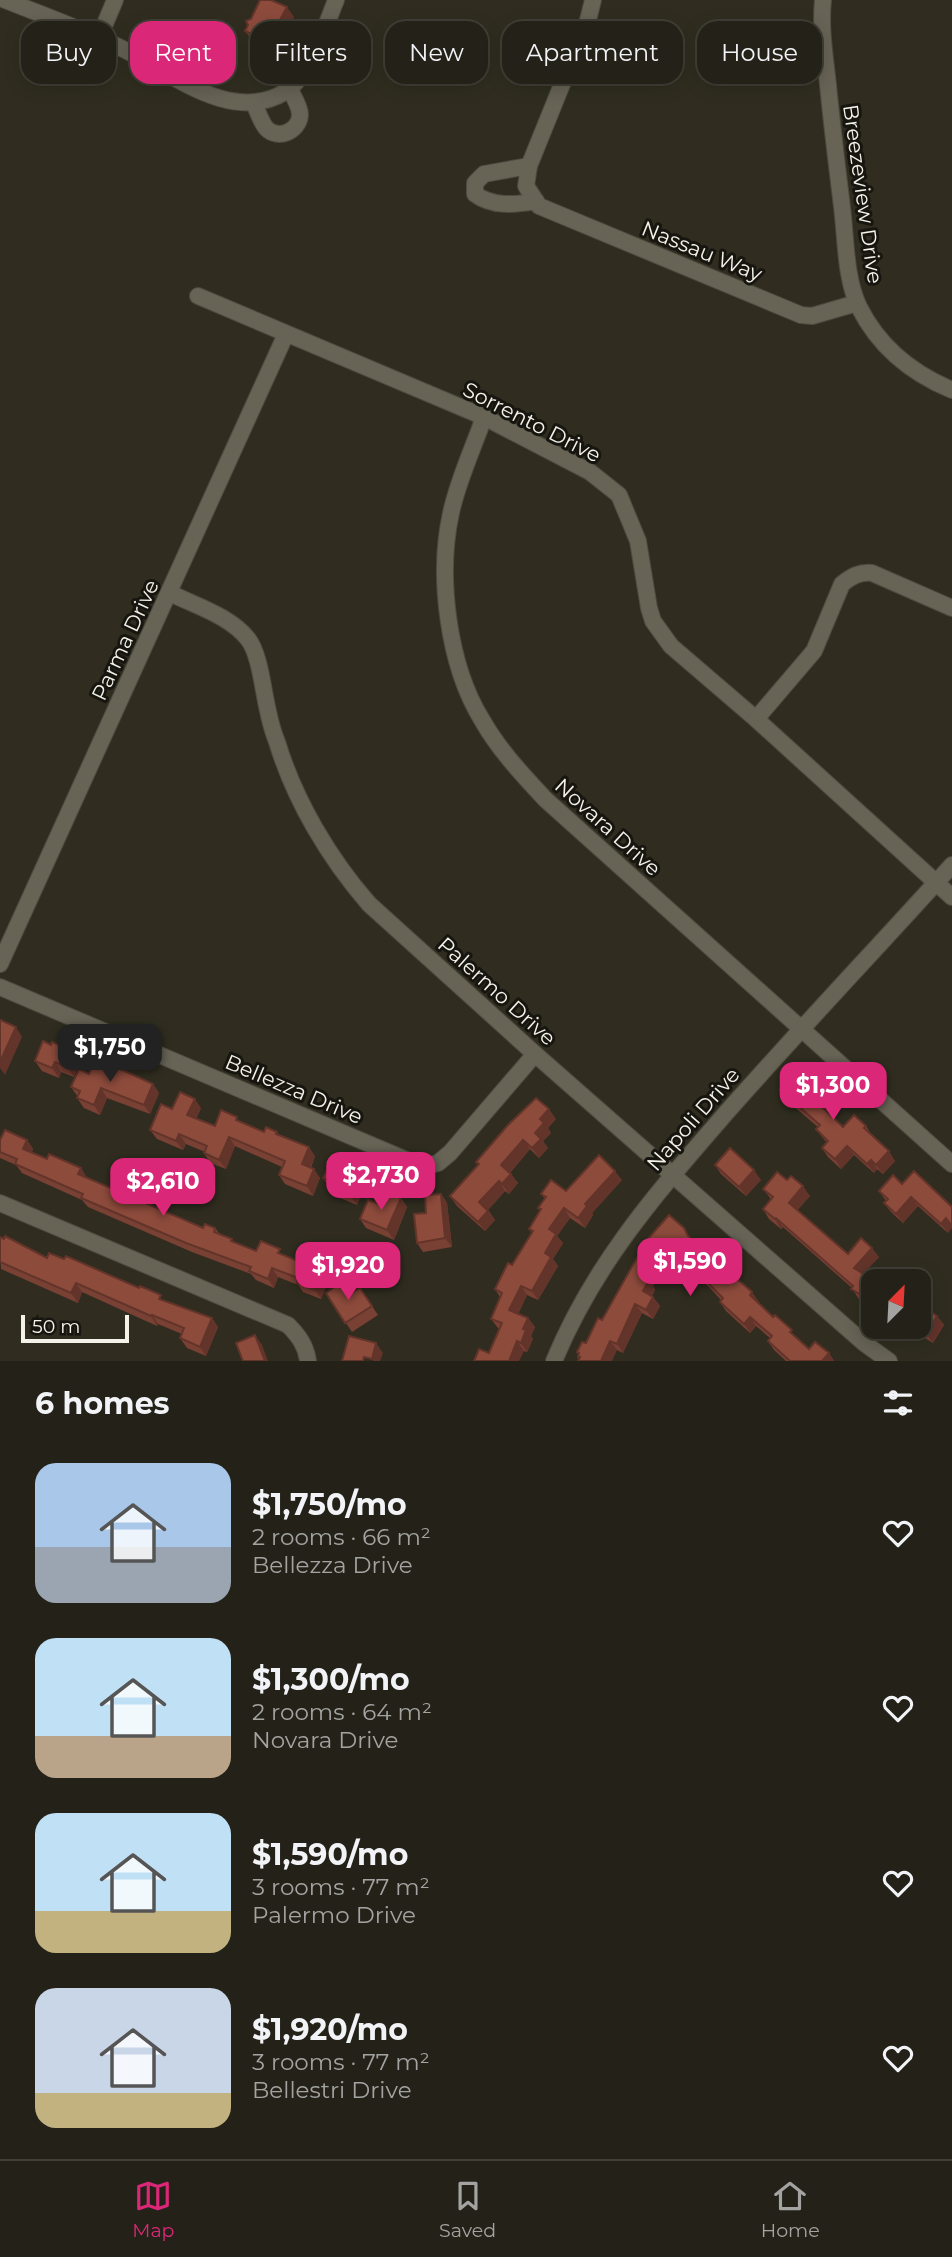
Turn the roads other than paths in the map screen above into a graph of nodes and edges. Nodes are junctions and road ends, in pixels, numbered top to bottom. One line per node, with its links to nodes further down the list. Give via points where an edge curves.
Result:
1 (5, 0): 6 (street)
2 (114, 0): 7 (street)
3 (336, 0): 9 (street, via 314,54)
4 (593, 0): 11 (street)
5 (823, 0): 14 (street, Breezeview Drive, via 821,25 835,151)
6 (57, 21)
7 (106, 21)
8 (116, 45): 10 (street, via 209,95)
9 (289, 89): 10 (street); 10 (street, via 300,115 289,132 276,133 265,127)
10 (254, 103)
11 (529, 166): 12 (street, Nassau Way, via 526,187); 12 (street, via 484,174 475,183 475,194 485,202)
12 (536, 201): 14 (street, Nassau Way, via 801,315)
13 (198, 296): 15 (street, Sorrento Drive)
14 (857, 303): 16 (street, Breezeview Drive, via 877,338 894,354 929,380)
15 (286, 334): 17 (street, Sorrento Drive); 18 (street, Parma Drive)
16 (952, 390)
17 (484, 417): 20 (street, Sorrento Drive, via 590,472 619,495 638,541 649,608 661,635); 26 (street, Novara Drive, via 451,514 446,567 449,619 469,697 511,763 545,799)
18 (170, 593): 24 (street, Parma Drive); 27 (street, Palermo Drive, via 228,622 251,642 278,747 313,822 347,878 369,904)
19 (952, 608): 20 (street, via 872,573 851,576 842,584 814,651)
20 (756, 719): 22 (street, Sorrento Drive)
21 (952, 865): 22 (street, Napoli Drive)
22 (936, 882): 23 (street, Sorrento Drive); 26 (street, Napoli Drive)
23 (952, 897)
24 (0, 964)
25 (0, 987): 27 (street, Bellezza Drive, via 422,1167 438,1163 450,1153)
26 (801, 1028): 28 (street, Novara Drive); 29 (street, Napoli Drive)
27 (535, 1054): 29 (street, Palermo Drive)
28 (952, 1164)
29 (673, 1174): 32 (street, Napoli Drive, via 597,1275); 33 (street, Palermo Drive)
30 (0, 1203): 31 (street, via 288,1325 299,1335)
31 (308, 1361)
32 (554, 1361)
33 (889, 1361)

